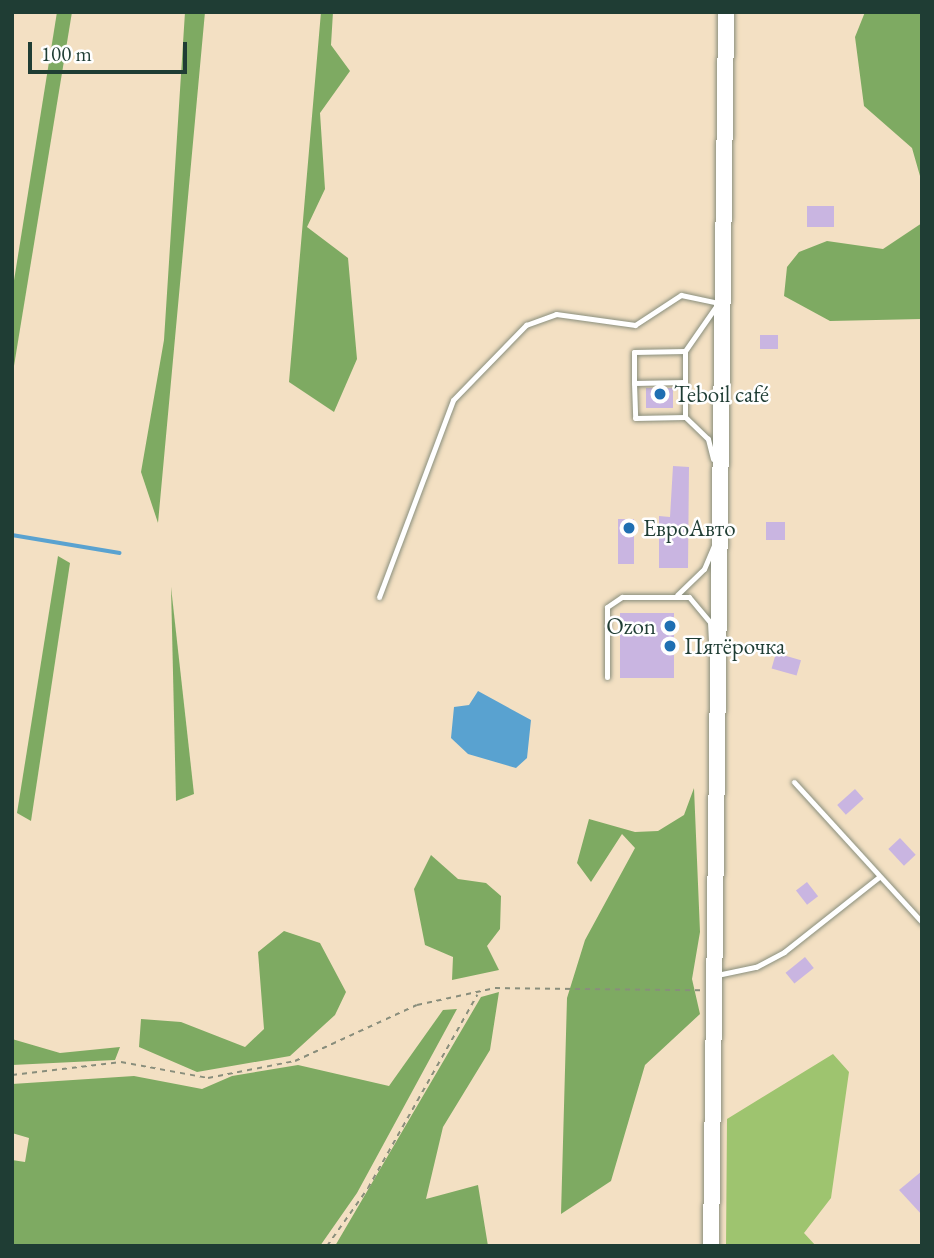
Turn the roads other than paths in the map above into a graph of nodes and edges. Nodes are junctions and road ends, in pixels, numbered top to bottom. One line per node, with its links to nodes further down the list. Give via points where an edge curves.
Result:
1 (726, 12): 2 (main road)
2 (722, 285): 3 (lane); 8 (main road)
3 (718, 303): 4 (lane); 11 (lane, via 681,295 635,325 556,314 526,325 453,400)
4 (685, 351): 5 (lane); 6 (lane, via 634,352)
5 (685, 382): 6 (lane); 7 (lane)
6 (634, 383): 7 (lane, via 635,418)
7 (685, 417): 8 (lane, via 708,439)
8 (717, 481): 9 (main road)
9 (717, 516): 10 (lane, via 704,569); 13 (main road)
10 (677, 596): 12 (lane, via 622,597 607,607); 13 (lane, via 700,605 709,622)
11 (379, 597)
12 (607, 677)
13 (719, 722): 17 (main road)
14 (794, 782): 15 (lane)
15 (879, 877): 16 (lane); 17 (lane, via 784,952)
16 (922, 922)
17 (716, 982): 18 (main road)
18 (711, 1246)

